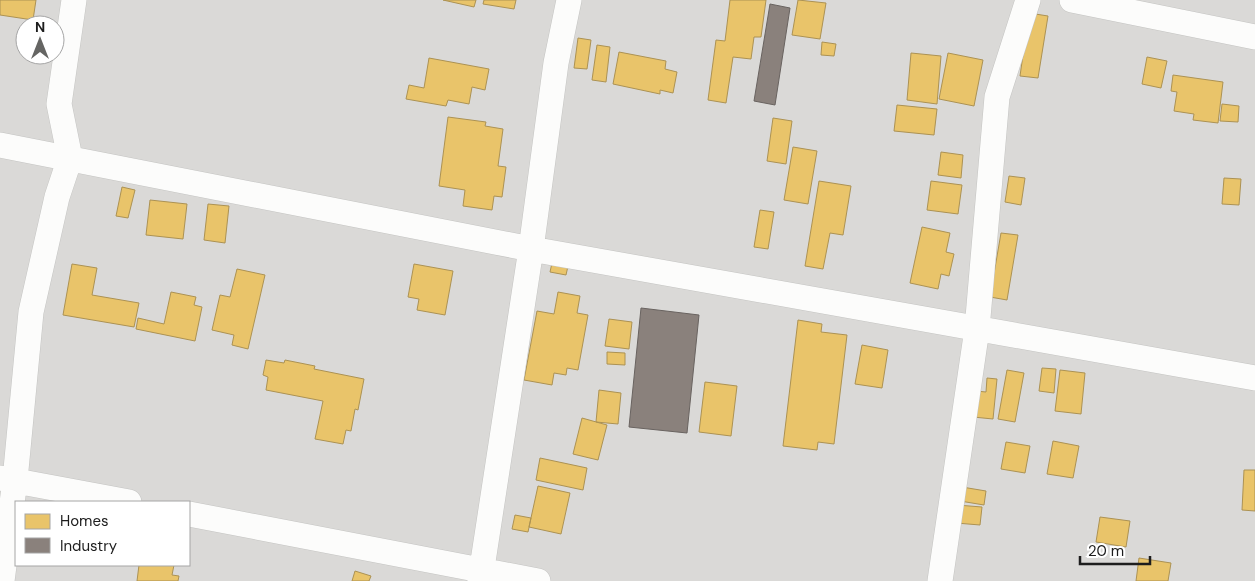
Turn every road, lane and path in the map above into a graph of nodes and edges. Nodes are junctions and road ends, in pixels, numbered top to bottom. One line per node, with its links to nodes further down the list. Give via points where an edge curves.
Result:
1 (74, 0): 7 (street, via 59,104)
2 (568, 0): 8 (street, via 556,62)
3 (1028, 0): 9 (street, via 997,97)
4 (1072, 0): 5 (street)
5 (1255, 37)
6 (0, 145): 7 (street)
7 (70, 158): 8 (street); 11 (street, via 57,197 31,312)
8 (531, 249): 9 (street); 14 (street)
9 (977, 329): 10 (street); 17 (street)
10 (1255, 378)
11 (8, 479): 12 (street); 15 (street)
12 (124, 501)
13 (190, 514): 14 (street)
14 (481, 576): 16 (street)
15 (2, 581)
16 (538, 581)
17 (940, 581)

